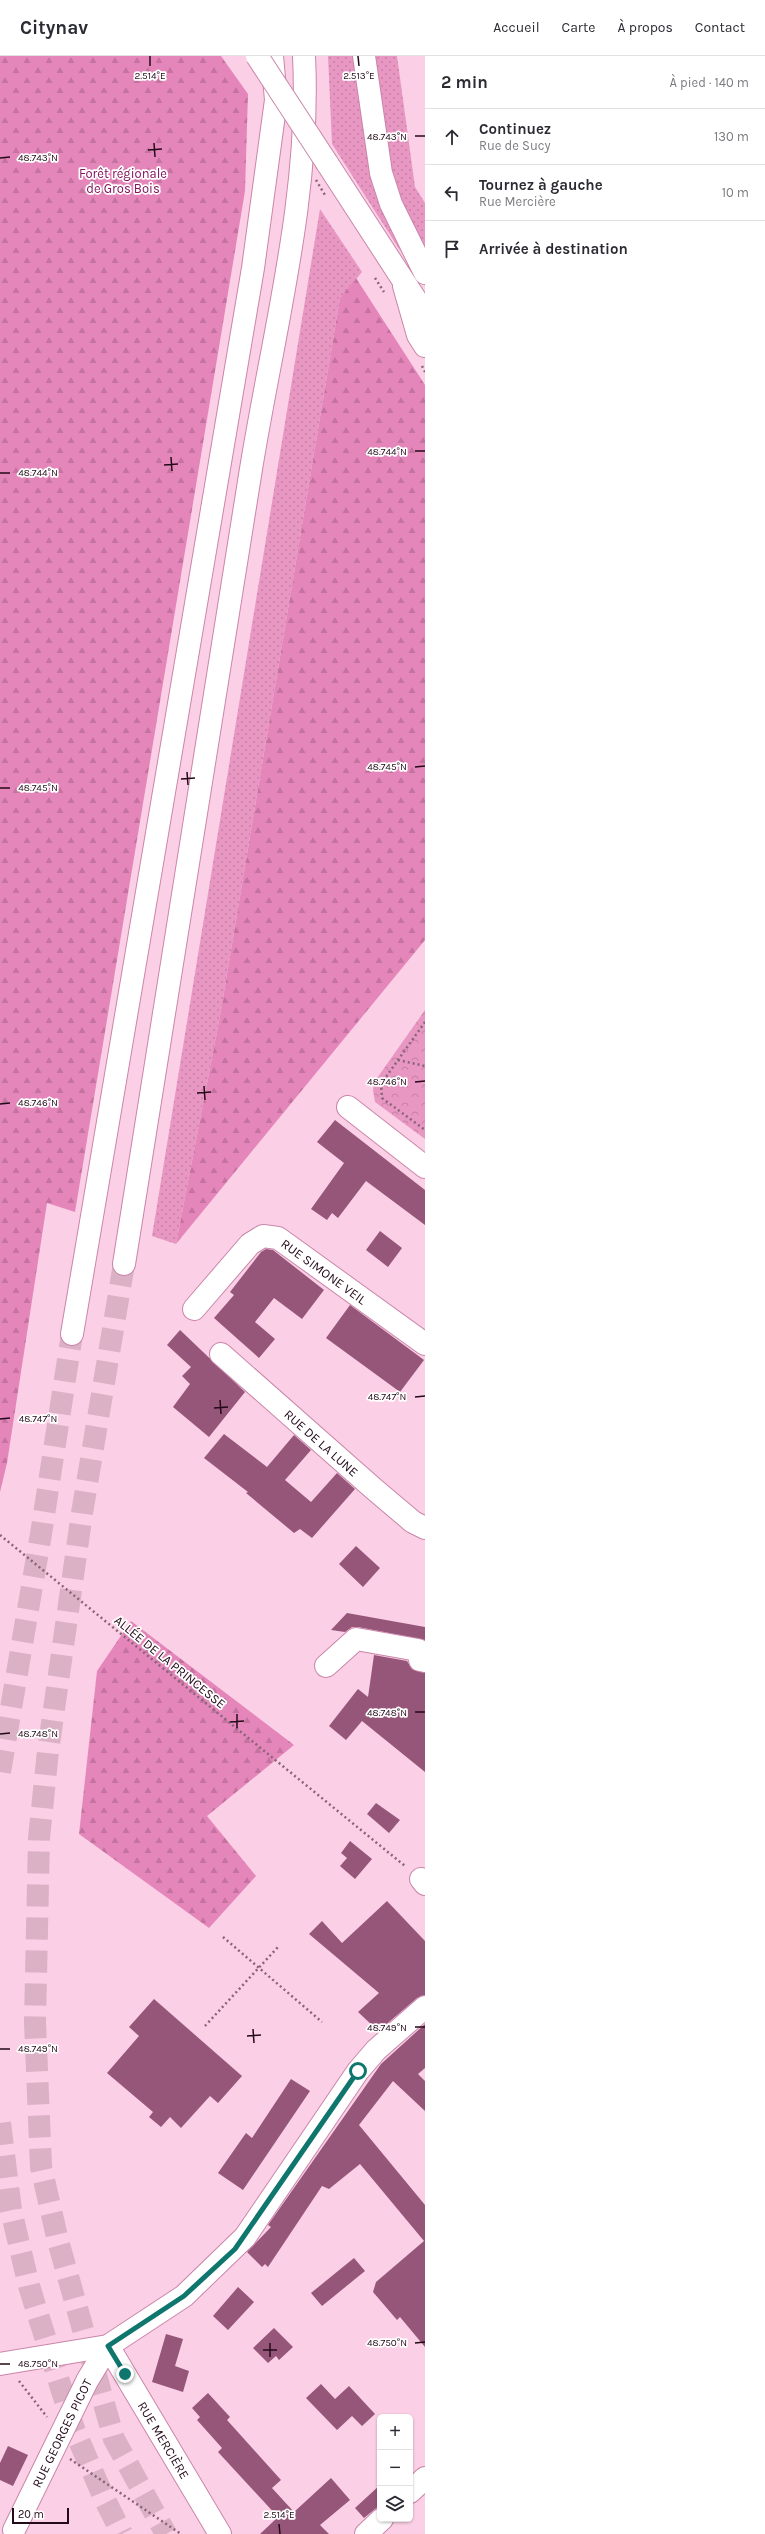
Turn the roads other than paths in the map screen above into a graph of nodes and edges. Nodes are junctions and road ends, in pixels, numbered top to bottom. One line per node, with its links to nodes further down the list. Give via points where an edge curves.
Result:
1 (257, 56): 6 (main road, bridge)
2 (272, 56): 13 (main road, via 276,100 254,268)
3 (304, 56): 11 (main road, via 301,175 251,468)
4 (364, 56): 5 (main road, via 382,173 391,204)
5 (425, 273)
6 (402, 279): 7 (main road); 8 (main road)
7 (425, 314)
8 (421, 352)
9 (348, 1107): 10 (main road)
10 (425, 1167)
11 (124, 1264)
12 (194, 1309): 14 (main road, RUE SIMONE VEIL, via 250,1244 263,1236 278,1238)
13 (72, 1334)
14 (425, 1344)
15 (221, 1354): 16 (main road, RUE DE LA LUNE, via 380,1494 413,1522)
16 (425, 1528)
17 (425, 1661): 18 (main road, via 420,1660 418,1650 356,1639)
18 (326, 1666)
19 (425, 2007): 20 (main road, via 376,2050 358,2071 235,2249 184,2296)
20 (108, 2346): 21 (main road); 25 (main road, RUE GEORGES PICOT, via 87,2381); 26 (main road, RUE MERCIÈRE)
21 (8, 2363)
22 (425, 2478): 23 (main road)
23 (413, 2489)
24 (379, 2522): 27 (main road)
25 (11, 2530)
26 (220, 2534)
27 (366, 2534)

